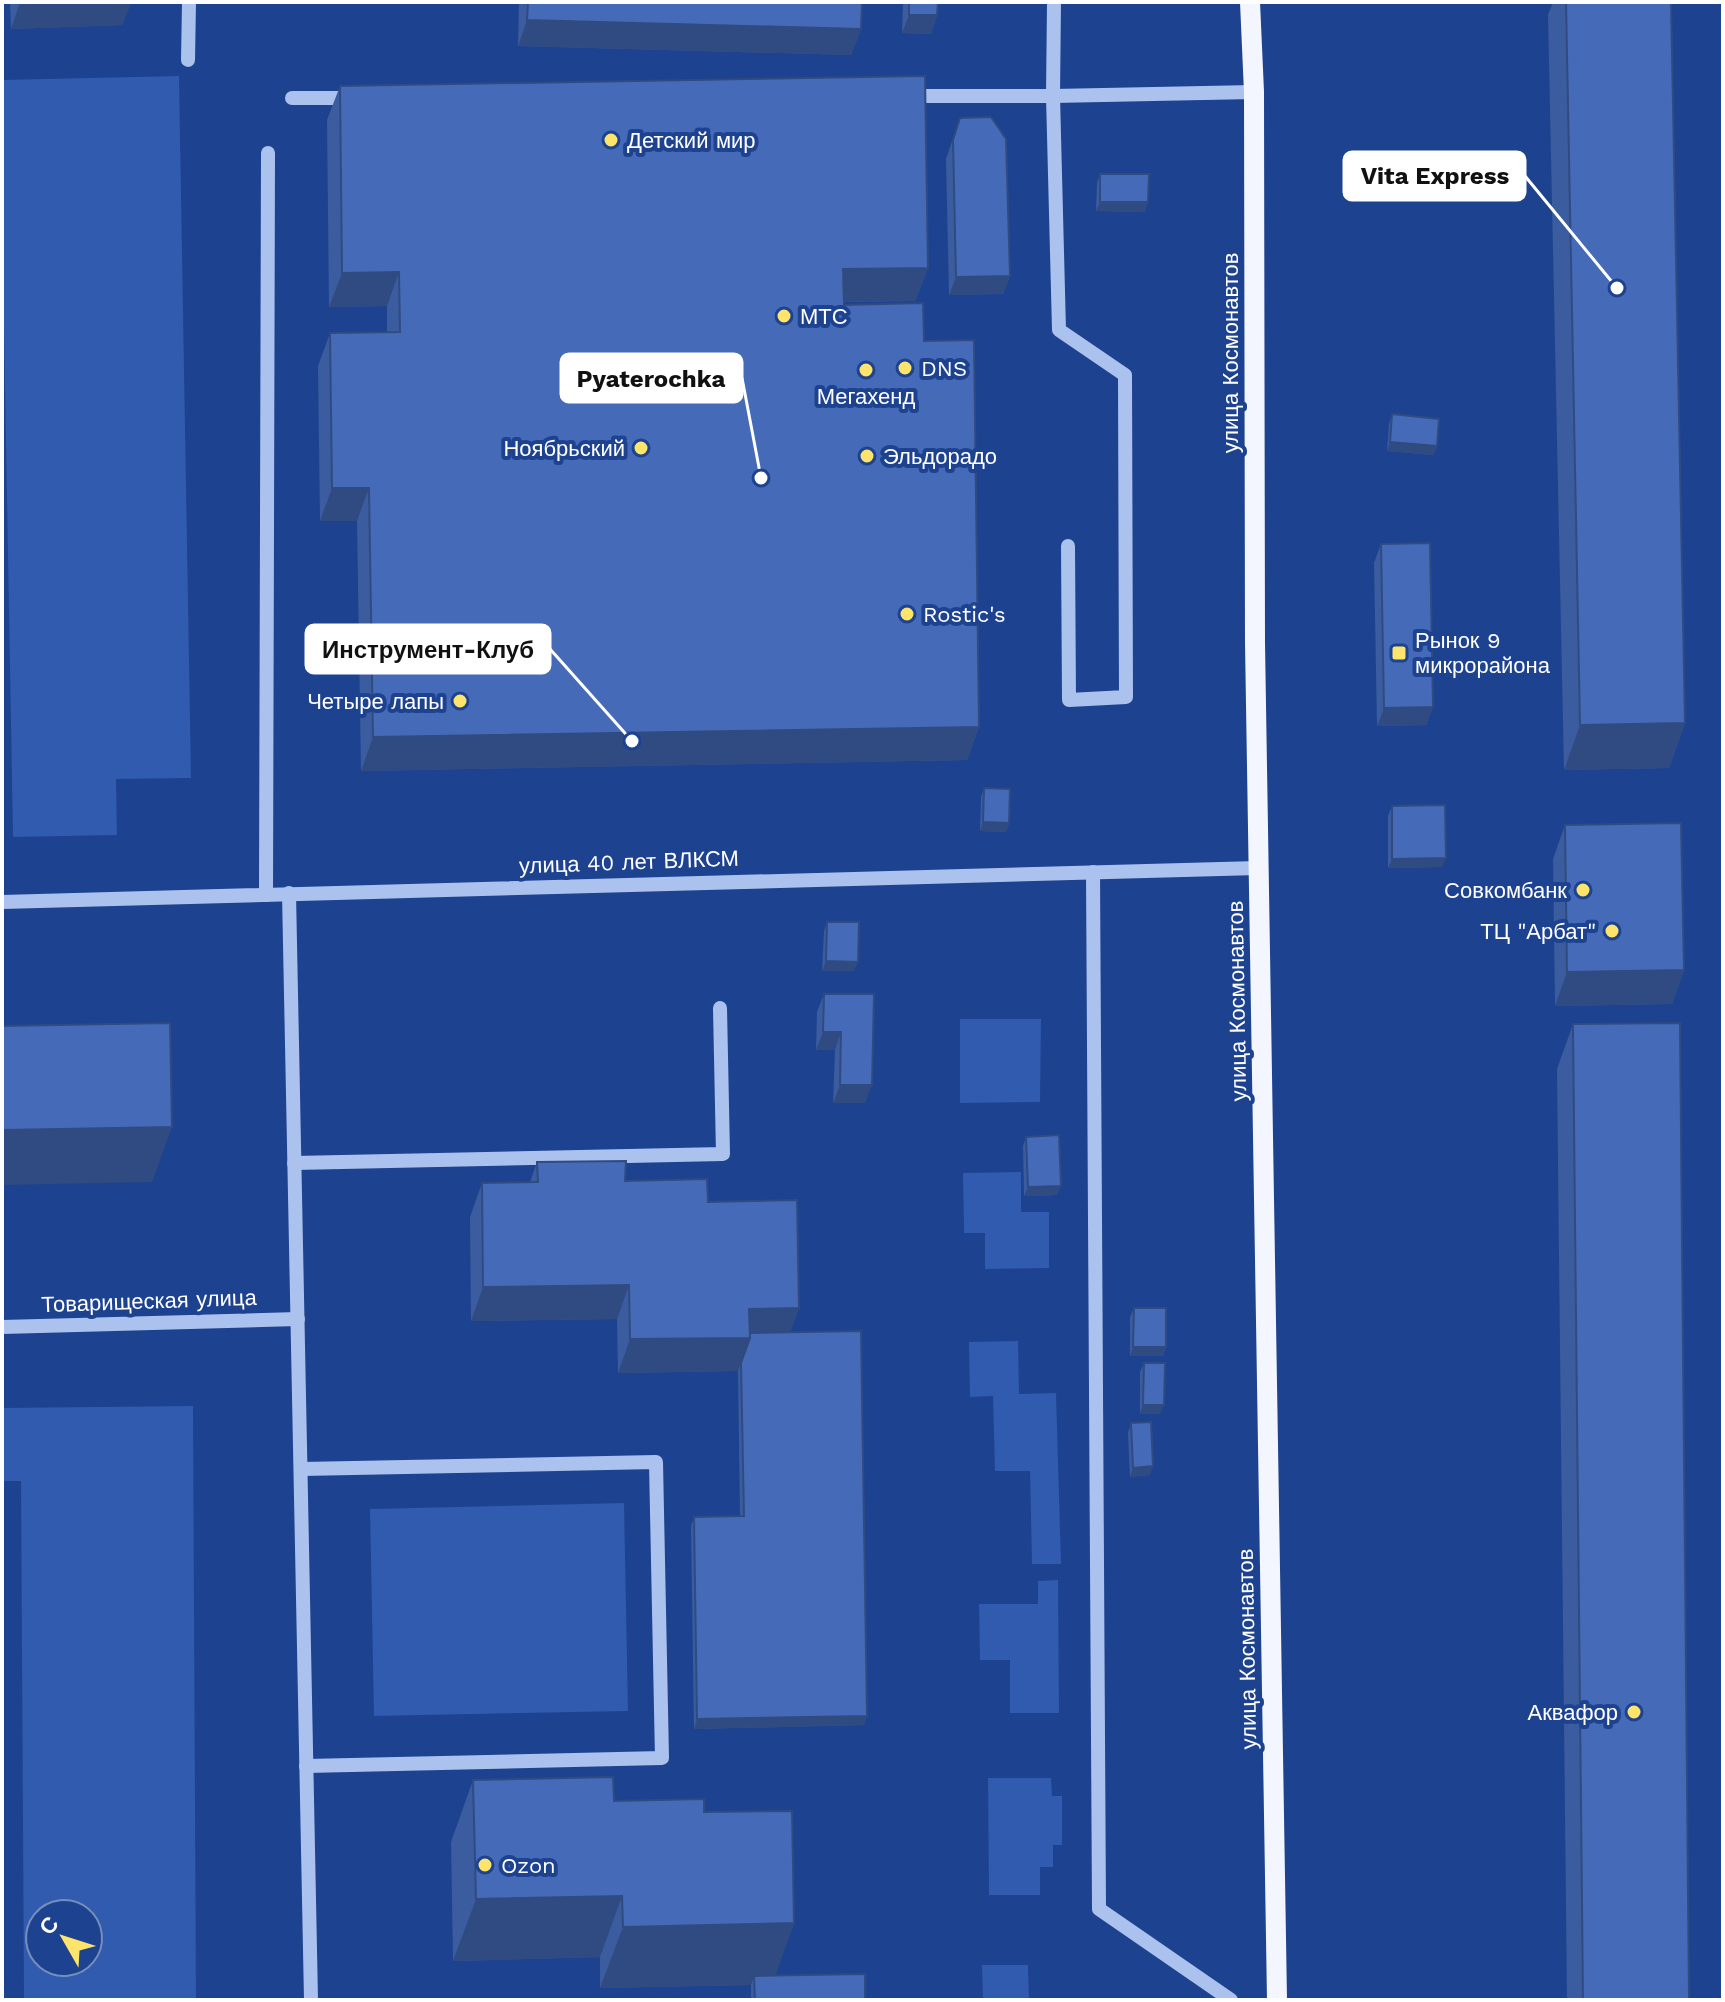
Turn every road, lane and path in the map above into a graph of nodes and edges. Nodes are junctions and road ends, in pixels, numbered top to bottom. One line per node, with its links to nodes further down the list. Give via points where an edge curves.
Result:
1 (189, 2): 4 (street)
2 (1054, 2): 7 (street)
3 (1250, 2): 5 (main road, улица Космонавтов)
4 (188, 60)
5 (1254, 92): 7 (street); 12 (main road, улица Космонавтов)
6 (896, 96): 7 (street)
7 (1053, 96): 11 (street, via 1059,330 1125,375 1126,697 1069,700)
8 (292, 98): 9 (street)
9 (371, 98)
10 (268, 153): 15 (street)
11 (1068, 546)
12 (1258, 868): 13 (street, улица 40 лет ВЛКСМ); 25 (main road, улица Космонавтов)
13 (1093, 872): 14 (street, улица 40 лет ВЛКСМ); 24 (street, via 1099,1909)
14 (289, 893): 15 (street, улица 40 лет ВЛКСМ); 18 (street)
15 (266, 895): 16 (street, улица 40 лет ВЛКСМ)
16 (2, 902)
17 (720, 1008): 18 (street, via 723,1154)
18 (294, 1163): 19 (street)
19 (298, 1319): 20 (street, Товарищеская улица); 21 (street)
20 (2, 1327)
21 (301, 1469): 22 (street); 22 (street, via 656,1462 662,1758)
22 (306, 1766): 23 (street)
23 (311, 2000)
24 (1231, 2000)
25 (1277, 2000)

